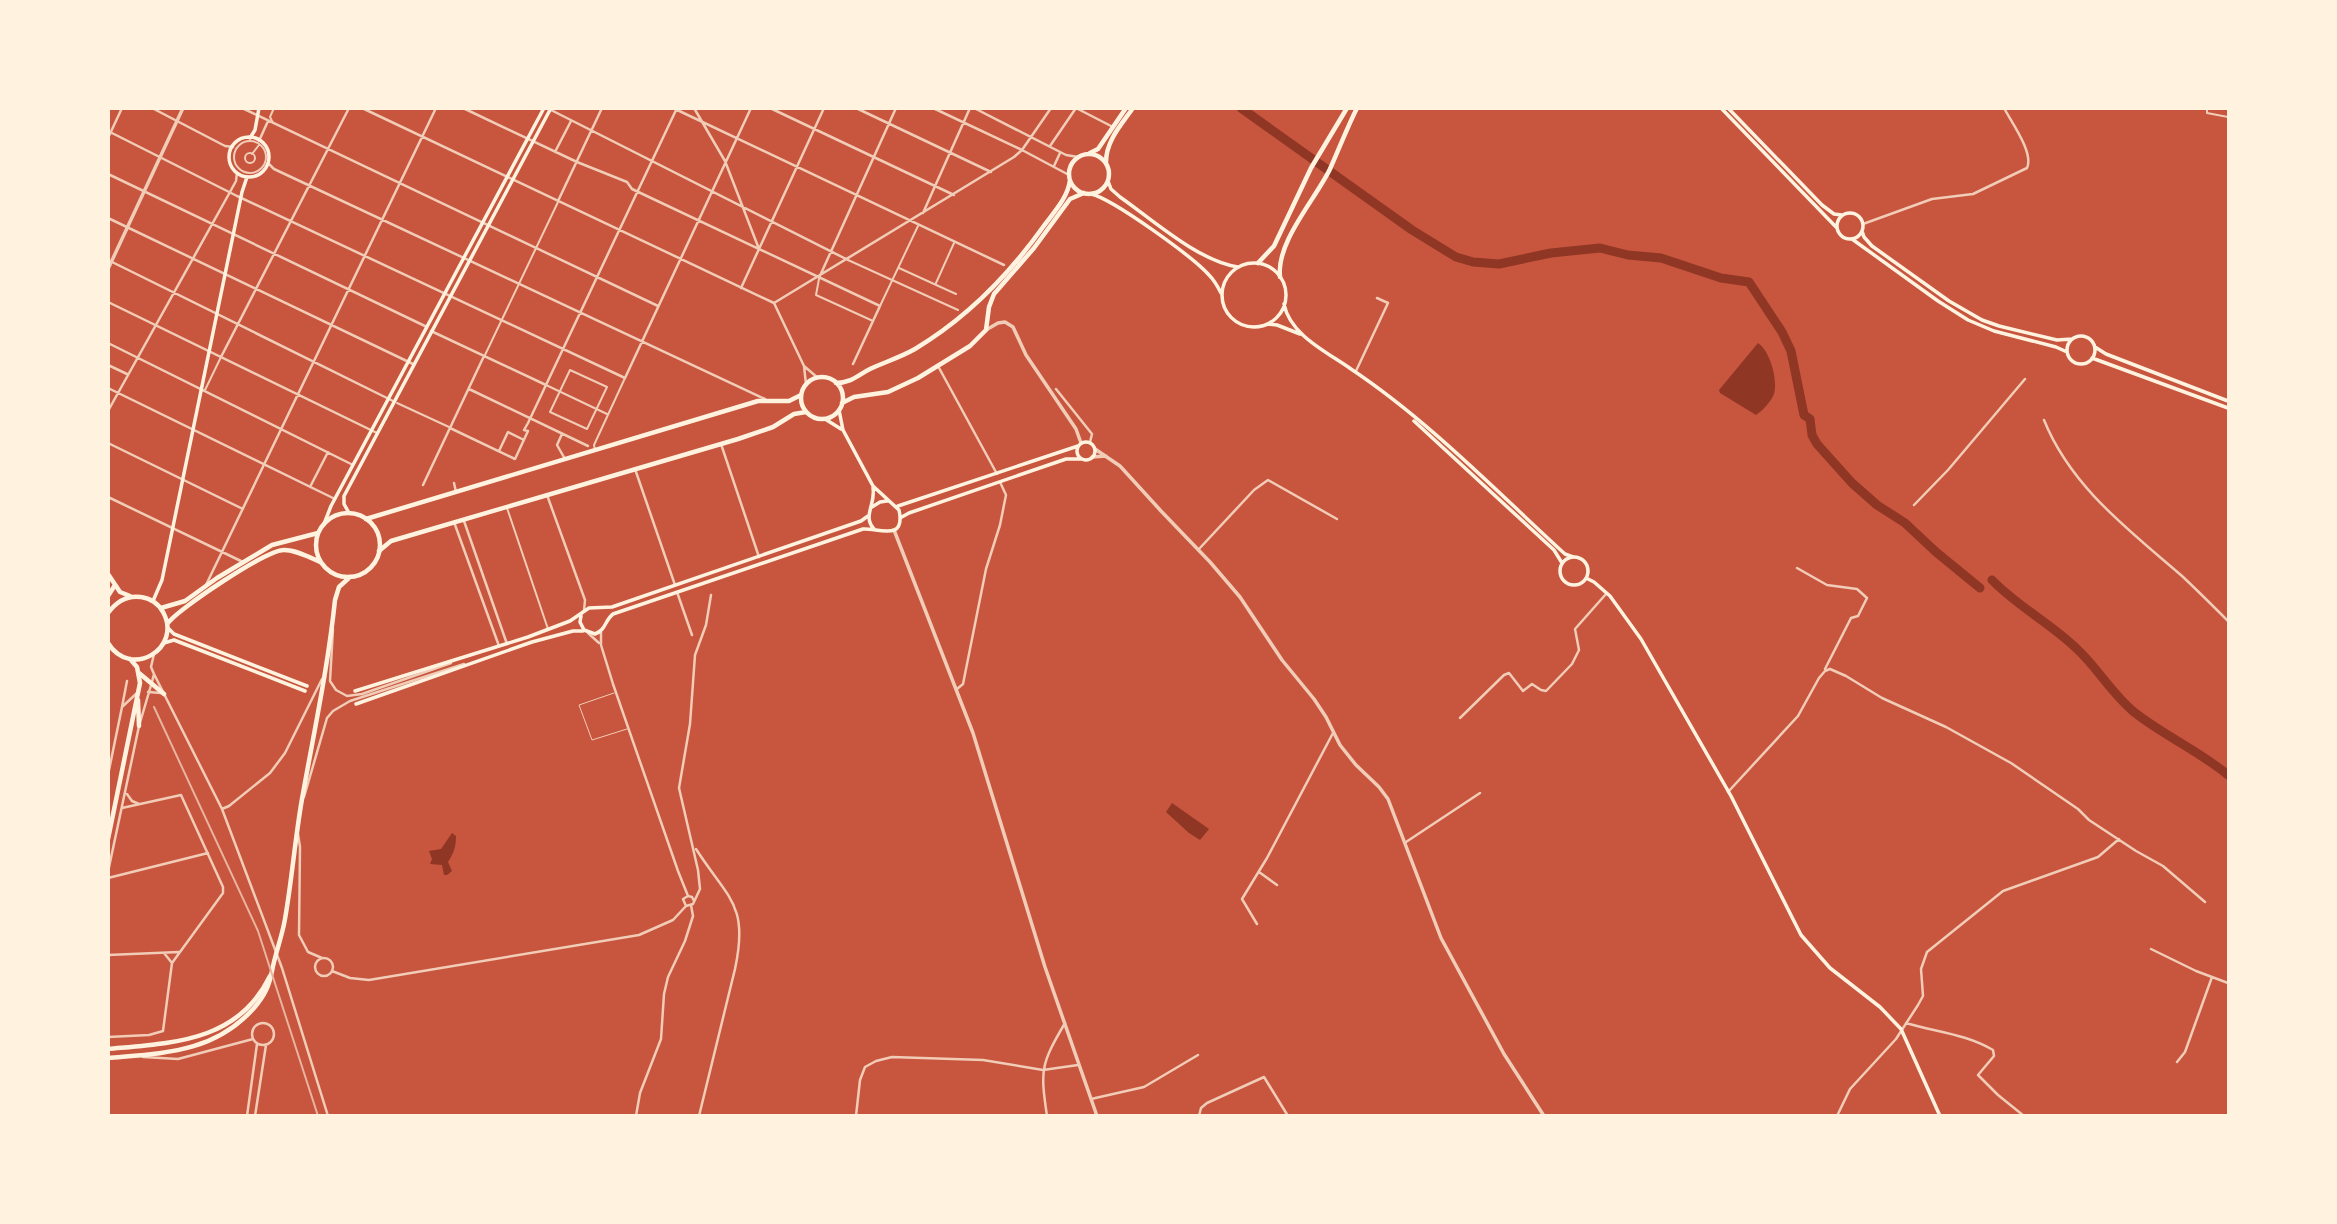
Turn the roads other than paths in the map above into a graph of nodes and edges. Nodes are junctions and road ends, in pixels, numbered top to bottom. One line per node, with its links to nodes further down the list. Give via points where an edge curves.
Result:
1 (122, 108): 45 (street)
2 (152, 108): 36 (street)
3 (183, 108): 36 (street)
4 (242, 108): 33 (street)
5 (259, 108): 33 (main road)
6 (274, 108): 40 (street)
7 (349, 108): 55 (street)
8 (362, 108): 46 (street)
9 (436, 108): 46 (street)
10 (463, 108): 51 (street)
11 (544, 108): 51 (main road)
12 (602, 108): 44 (street)
13 (694, 108): 38 (street)
14 (751, 108): 50 (street)
15 (769, 108): 43 (street)
16 (824, 108): 43 (street)
17 (856, 108): 41 (street)
18 (896, 108): 41 (street)
19 (933, 108): 39 (street)
20 (972, 108): 39 (street); 47 (street)
21 (1051, 108): 47 (street)
22 (1076, 108): 42 (street); 54 (street)
23 (1126, 108): 42 (main road)
24 (1133, 108): 69 (main road, via 1109,144)
25 (1347, 108): 122 (main road, via 1311,168 1275,246)
26 (1357, 108): 129 (main road, via 1331,167 1282,252)
27 (1721, 108): 106 (main road)
28 (1728, 108): 94 (main road, via 1822,205)
29 (2004, 108): 102 (street, via 2028,152 2027,168 1973,194 1932,200)
30 (2207, 108): 34 (street, via 2207,113)
31 (551, 109): 35 (street); 51 (main road)
32 (676, 109): 38 (street); 65 (street)
33 (258, 117): 37 (street); 49 (main road)
34 (2228, 117)
35 (572, 120): 44 (street); 57 (street)
36 (177, 121): 53 (street); 62 (street)
37 (268, 121): 40 (street); 52 (street)
38 (702, 122): 50 (street); 66 (street)
39 (964, 123): 56 (street); 58 (street)
40 (273, 124): 55 (street)
41 (889, 124): 58 (street); 63 (street)
42 (1113, 127): 61 (main road, via 1098,149)
43 (814, 130): 63 (street); 70 (street)
44 (592, 131): 65 (street); 67 (street)
45 (110, 132): 48 (street); 62 (street)
46 (422, 137): 77 (street); 79 (street)
47 (1031, 137): 54 (street); 56 (street)
48 (108, 138)
49 (250, 138): 52 (main road); 53 (main road)
50 (737, 138): 66 (street); 70 (street)
51 (530, 140): 57 (street); 77 (main road)
52 (260, 143): 52 (street, via 242,143 235,149 237,168 245,173 261,169 265,155); 59 (street); 68 (main road, via 267,149)
53 (233, 147): 73 (main road, via 230,160)
54 (1050, 147): 60 (street)
55 (328, 149): 79 (street); 80 (street)
56 (1022, 150): 71 (street); 72 (street)
57 (555, 152): 67 (street)
58 (950, 152): 72 (street); 81 (street)
59 (252, 153)
60 (1061, 153): 64 (street); 71 (street)
61 (1089, 153): 64 (main road); 69 (main road)
62 (160, 157): 84 (street); 85 (street)
63 (873, 157): 81 (street); 88 (street)
64 (1078, 157): 76 (main road, via 1071,164)
65 (653, 161): 82 (street); 83 (street)
66 (725, 161): 83 (street); 92 (street)
67 (577, 162): 82 (street); 91 (street)
68 (268, 163): 75 (main road, via 261,174); 80 (street)
69 (1106, 163): 78 (main road)
70 (797, 166): 88 (street); 99 (street)
71 (1054, 166): 76 (street)
72 (991, 172): 89 (street)
73 (237, 173): 75 (main road); 85 (street)
74 (108, 174): 84 (street)
75 (247, 177): 90 (main road)
76 (1069, 178): 86 (main road); 181 (main road, via 1065,195 1035,238 963,317 914,349 855,379)
77 (510, 179): 91 (street); 101 (main road)
78 (1108, 181): 87 (main road); 125 (main road, via 1119,197 1196,251)
79 (400, 183): 96 (street); 101 (street)
80 (309, 185): 96 (street); 98 (street)
81 (934, 186): 89 (street); 93 (street)
82 (638, 191): 97 (street); 107 (street)
83 (711, 191): 92 (street); 97 (street)
84 (144, 192): 103 (street); 105 (street)
85 (230, 192): 90 (street); 103 (street)
86 (1084, 193): 87 (main road); 157 (main road, via 1070,199 994,294)
87 (1091, 194): 140 (main road, via 1108,200 1192,259)
88 (856, 195): 100 (street); 114 (street)
89 (954, 195): 93 (street)
90 (241, 198): 98 (street); 109 (main road)
91 (558, 201): 107 (street); 112 (street)
92 (743, 207): 99 (street); 113 (street)
93 (923, 213): 100 (street)
94 (1842, 215): 102 (main road, via 1854,213); 106 (main road)
95 (108, 218): 105 (street)
96 (382, 219): 116 (street); 117 (street)
97 (698, 220): 113 (street); 118 (street)
98 (291, 221): 115 (street); 116 (street)
99 (772, 221): 113 (street); 114 (street)
100 (911, 221): 104 (street); 120 (street)
101 (486, 223): 112 (street); 117 (main road)
102 (1863, 224): 108 (main road)
103 (212, 225): 109 (street); 119 (street)
104 (918, 225): 111 (street); 124 (street)
105 (128, 228): 119 (street); 121 (street)
106 (1837, 228): 110 (main road, via 1844,238)
107 (620, 230): 118 (street); 128 (street)
108 (1863, 231): 110 (main road); 159 (main road, via 1871,246 1982,320 2057,340)
109 (233, 236): 115 (street); 127 (main road)
110 (1852, 239): 165 (main road, via 1968,320)
111 (954, 242): 123 (street); 133 (street)
112 (536, 247): 128 (street); 132 (street)
113 (759, 249): 130 (street); 134 (street)
114 (830, 250): 120 (street); 130 (street)
115 (273, 255): 135 (street); 136 (street)
116 (365, 255): 136 (street); 138 (street)
117 (466, 259): 132 (street); 138 (main road)
118 (680, 259): 134 (street); 145 (street)
119 (193, 260): 127 (street); 137 (street)
120 (848, 260): 130 (street); 131 (street)
121 (110, 261): 126 (street); 137 (street)
122 (1258, 263): 125 (main road); 129 (main road)
123 (1004, 265)
124 (898, 267): 131 (street); 133 (street)
125 (1238, 267): 140 (main road, via 1226,278)
126 (108, 269)
127 (225, 276): 135 (street); 149 (main road)
128 (597, 277): 145 (street); 148 (street)
129 (1280, 277): 144 (main road)
130 (819, 278): 143 (street); 146 (street); 151 (street, via 816,295)
131 (892, 280): 146 (street); 147 (street)
132 (519, 284): 148 (street); 150 (street)
133 (935, 284): 139 (street)
134 (741, 288): 143 (street)
135 (255, 290): 152 (street); 155 (street)
136 (348, 290): 155 (street); 156 (street)
137 (174, 293): 149 (street); 154 (street)
138 (447, 294): 150 (street); 156 (main road)
139 (956, 294)
140 (1222, 294): 153 (main road, via 1225,308 1236,321 1249,326)
141 (1377, 298): 176 (street, via 1388,303)
142 (108, 302): 154 (street)
143 (774, 303): 174 (street)
144 (1284, 304): 153 (main road); 158 (main road, via 1287,317)
145 (658, 306): 160 (street)
146 (880, 306): 151 (street)
147 (958, 310)
148 (580, 313): 160 (street); 163 (street)
149 (217, 314): 152 (street); 164 (main road)
150 (502, 320): 163 (street); 166 (street)
151 (873, 321): 172 (street)
152 (238, 324): 167 (street); 170 (street)
153 (1265, 324): 158 (main road)
154 (156, 325): 164 (street); 168 (street)
155 (331, 325): 170 (street); 171 (street)
156 (429, 329): 166 (street); 171 (main road)
157 (986, 330): 175 (main road); 218 (street, via 998,323 1013,327 1023,351 1076,429)
158 (1305, 337): 176 (main road)
159 (2072, 339): 162 (main road, via 2085,336); 165 (main road)
160 (641, 342): 178 (street); 193 (street)
161 (108, 343): 168 (street)
162 (2095, 347): 169 (main road); 195 (main road)
163 (563, 349): 178 (street); 183 (street)
164 (209, 351): 167 (street); 187 (main road)
165 (2067, 352): 169 (main road, via 2077,363)
166 (485, 356): 183 (street); 185 (street)
167 (221, 357): 187 (street); 190 (street)
168 (138, 358): 177 (street); 187 (street)
169 (2092, 358): 198 (main road)
170 (313, 361): 190 (street); 192 (street)
171 (410, 363): 192 (main road); 194 (main road)
172 (853, 364)
173 (108, 365): 177 (street)
174 (804, 366): 179 (street); 182 (street)
175 (938, 366): 196 (main road, via 888,392); 231 (street)
176 (1356, 372): 197 (main road)
177 (129, 375): 189 (street)
178 (625, 378): 203 (street)
179 (818, 378): 181 (main road); 182 (main road)
180 (2025, 379): 243 (street)
181 (836, 383): 196 (main road)
182 (806, 384): 191 (main road)
183 (545, 385): 188 (street); 205 (street)
184 (108, 388): 189 (street)
185 (469, 389): 205 (street); 207 (street)
186 (1056, 389): 216 (street, via 1092,434)
187 (203, 390): 208 (main road); 209 (street)
188 (560, 391): 199 (street); 199 (street, via 550,412 587,429); 199 (street, via 570,370 607,387)
189 (119, 393): 201 (street); 208 (street)
190 (297, 394): 209 (street); 211 (street)
191 (801, 395): 193 (main road, via 789,401); 202 (main road)
192 (388, 398): 194 (street); 211 (main road)
193 (768, 400): 222 (main road)
194 (393, 401): 207 (street); 212 (main road)
195 (2228, 401)
196 (842, 403): 200 (main road)
197 (1401, 407): 264 (main road); 267 (main road, via 1554,550)
198 (2228, 408)
199 (596, 409): 203 (street)
200 (839, 410): 204 (main road); 210 (main road)
201 (108, 411)
202 (806, 412): 204 (main road); 215 (main road)
203 (608, 414): 222 (street)
204 (825, 419): 210 (main road)
205 (528, 420): 213 (street); 214 (street)
206 (2044, 421): 288 (street, via 2059,452 2090,492)
207 (450, 428): 221 (street); 235 (street)
208 (193, 429): 228 (street); 232 (main road)
209 (281, 429): 223 (street); 228 (street)
210 (843, 430): 237 (main road)
211 (371, 431): 212 (street); 229 (main road)
212 (377, 433): 248 (main road, via 344,496)
213 (562, 434): 219 (street); 226 (street, via 557,445)
214 (524, 440): 221 (street, via 508,432); 221 (street, via 515,459)
215 (720, 442): 230 (main road); 263 (street)
216 (1090, 442): 218 (main road); 220 (main road)
217 (108, 443): 232 (street)
218 (1080, 444): 227 (main road, via 1077,454); 231 (main road)
219 (588, 446)
220 (1095, 449): 224 (main road); 225 (street)
221 (499, 451)
222 (595, 451): 226 (main road)
223 (328, 452): 229 (street); 236 (street)
224 (1092, 457): 225 (street); 227 (main road)
225 (1108, 457): 260 (street)
226 (565, 459): 238 (main road)
227 (1081, 459): 234 (main road, via 1066,459)
228 (264, 464): 236 (street); 247 (street)
229 (353, 465): 241 (main road)
230 (635, 469): 239 (main road); 274 (street)
231 (997, 474): 246 (main road)
232 (183, 479): 247 (street); 256 (main road)
233 (454, 482): 238 (street)
234 (1000, 482): 250 (main road); 312 (street, via 1006,495 1000,525 986,569 963,684)
235 (423, 485)
236 (310, 486): 241 (street)
237 (873, 486): 242 (main road); 245 (main road)
238 (456, 492): 251 (main road)
239 (547, 495): 244 (main road); 280 (street)
240 (108, 497): 256 (street)
241 (335, 499): 255 (main road)
242 (889, 502): 245 (main road); 246 (main road)
243 (1913, 505)
244 (507, 507): 252 (main road); 290 (street)
245 (872, 507): 249 (main road)
246 (897, 507): 250 (main road)
247 (243, 509): 262 (street)
248 (349, 513): 251 (main road); 255 (main road)
249 (868, 516): 258 (main road); 263 (main road)
250 (900, 518): 257 (main road)
251 (366, 519): 261 (main road, via 376,530)
252 (464, 519): 254 (main road); 296 (street)
253 (1337, 519): 260 (street, via 1268,480)
254 (454, 522): 261 (main road, via 391,541); 298 (street)
255 (324, 524): 259 (main road)
256 (173, 528): 262 (street); 281 (main road)
257 (894, 530): 258 (main road); 312 (street)
258 (876, 531): 275 (main road, via 857,530)
259 (319, 533): 265 (main road, via 272,545); 266 (main road)
260 (1199, 550): 324 (street, via 1240,597 1314,699)
261 (380, 551): 270 (main road, via 367,571)
262 (222, 552): 265 (street); 273 (street)
263 (759, 557): 274 (main road)
264 (1573, 557): 267 (main road); 271 (main road, via 1587,564)
265 (243, 562): 273 (main road)
266 (321, 562): 270 (main road, via 333,573); 289 (main road, via 278,551 176,613)
267 (1562, 563): 271 (main road, via 1561,577 1568,584 1578,585)
268 (1797, 568): 305 (street, via 1828,585 1857,589 1867,598 1858,616 1851,618)
269 (108, 574): 272 (main road)
270 (350, 577): 284 (main road, via 339,587)
271 (1587, 578): 276 (main road)
272 (115, 585): 278 (main road); 279 (main road)
273 (205, 586): 282 (main road, via 185,601)
274 (675, 586): 283 (main road)
275 (677, 592): 287 (main road, via 613,614); 293 (street)
276 (1607, 593): 321 (street, via 1575,629 1579,650 1546,691 1532,684 1523,691 1509,673); 327 (main road, via 1641,639)
277 (711, 595): 338 (street, via 695,655 679,788)
278 (108, 596)
279 (131, 597): 281 (main road); 285 (main road)
280 (585, 600): 283 (street); 286 (street)
281 (153, 601): 282 (main road)
282 (161, 608): 289 (main road)
283 (596, 608): 286 (main road); 287 (main road)
284 (334, 612): 303 (street, via 329,677 344,695 362,694); 307 (main road)
285 (108, 613)
286 (583, 613): 290 (main road); 291 (main road, via 580,622)
287 (606, 621): 292 (main road)
288 (2228, 621)
289 (168, 625): 295 (main road); 295 (main road, via 174,634 306,689 174,640)
290 (548, 629): 296 (main road)
291 (586, 632): 292 (main road); 297 (street); 304 (main road, via 573,631)
292 (601, 632): 297 (street)
293 (692, 635)
294 (108, 643): 300 (main road)
295 (164, 643): 301 (main road)
296 (507, 644): 298 (main road)
297 (601, 645): 311 (street)
298 (499, 646): 303 (main road)
299 (111, 654): 300 (street)
300 (119, 654): 302 (main road)
301 (154, 654): 302 (main road); 308 (street)
302 (130, 659): 306 (main road)
303 (461, 659): 313 (main road)
304 (470, 662): 319 (main road); 329 (street, via 350,701 333,711)
305 (1825, 671): 327 (street, via 1798,716); 336 (street, via 1836,671 1996,754)
306 (139, 673): 310 (main road); 316 (main road)
307 (325, 673): 329 (main road); 332 (street, via 285,753 270,773)
308 (153, 674): 310 (street); 317 (street)
309 (127, 681): 320 (street)
310 (152, 683): 314 (street); 317 (main road)
311 (613, 684): 315 (street); 318 (lane)
312 (957, 689): 360 (street)
313 (355, 691)
314 (148, 692): 317 (street); 322 (street)
315 (616, 692): 318 (lane); 323 (street)
316 (138, 693): 320 (street); 322 (main road); 333 (main road)
317 (164, 694): 332 (street)
318 (608, 694): 323 (lane, via 579,705 592,740)
319 (356, 704)
320 (122, 707): 325 (street)
321 (1460, 718)
322 (139, 726): 326 (street)
323 (628, 728): 344 (street)
324 (1333, 733): 337 (street, via 1388,799); 341 (street)
325 (108, 775)
326 (126, 790): 330 (street); 331 (street)
327 (1728, 792): 362 (main road, via 1801,935 1830,968 1880,1007)
328 (1480, 793): 337 (street)
329 (302, 800): 334 (main road)
330 (139, 804): 331 (street); 339 (street, via 181,795)
331 (122, 809): 333 (street); 340 (street)
332 (222, 810): 377 (street, via 282,968)
333 (114, 815): 335 (main road)
334 (297, 832): 354 (street, via 299,935 309,952); 359 (main road, via 272,980)
335 (108, 839)
336 (2119, 839): 346 (street, via 2164,866); 361 (street, via 2098,857 2003,891 1938,941 1923,960 1923,996)
337 (1406, 842): 385 (street, via 1441,938 1504,1054)
338 (694, 846): 345 (street, via 700,889); 379 (street, via 728,894 740,927 735,969)
339 (208, 853): 342 (street); 351 (street, via 223,893)
340 (108, 872)
341 (1259, 872): 343 (street); 349 (street, via 1242,899)
342 (108, 878)
343 (1277, 885)
344 (688, 896): 345 (street); 348 (street, via 683,900)
345 (694, 901): 347 (street)
346 (2205, 902)
347 (691, 905): 348 (street); 378 (street, via 693,916 685,941 668,976 661,1039)
348 (686, 906): 356 (street, via 673,920 639,935 369,980)
349 (1257, 923)
350 (2151, 949): 357 (street)
351 (179, 952): 352 (street); 355 (street)
352 (164, 953): 353 (street); 355 (street)
353 (108, 955)
354 (322, 958): 356 (street, via 331,961); 356 (street, via 316,964 317,973 326,976)
355 (172, 963): 363 (street, via 163,1031)
356 (332, 971)
357 (2212, 977): 358 (street); 371 (street, via 2185,1052)
358 (2228, 982)
359 (252, 1007): 367 (main road, via 198,1037); 369 (main road, via 226,1032 204,1043)
360 (1065, 1023): 372 (street); 373 (street)
361 (1906, 1023): 362 (street); 388 (street, via 1965,1036 1993,1051 1978,1075)
362 (1902, 1031): 386 (street, via 1850,1089); 387 (main road)
363 (108, 1037)
364 (253, 1039): 365 (street); 366 (street, via 256,1027 270,1026 274,1033); 369 (street, via 178,1059)
365 (257, 1044): 366 (street); 375 (street)
366 (266, 1045): 376 (street)
367 (108, 1049)
368 (1198, 1055): 374 (street, via 1144,1087)
369 (133, 1056): 370 (main road)
370 (108, 1058)
371 (2177, 1062)
372 (1079, 1065): 373 (street); 374 (street)
373 (1043, 1070): 380 (street, via 983,1060 892,1056 865,1067); 381 (street)
374 (1091, 1099): 382 (street)
375 (247, 1115)
376 (255, 1115)
377 (328, 1115)
378 (636, 1115)
379 (699, 1115)
380 (856, 1115)
381 (1047, 1115)
382 (1097, 1115)
383 (1199, 1115): 384 (street, via 1207,1103 1264,1077)
384 (1288, 1115)
385 (1544, 1115)
386 (1837, 1115)
387 (1940, 1115)
388 (2024, 1115)

